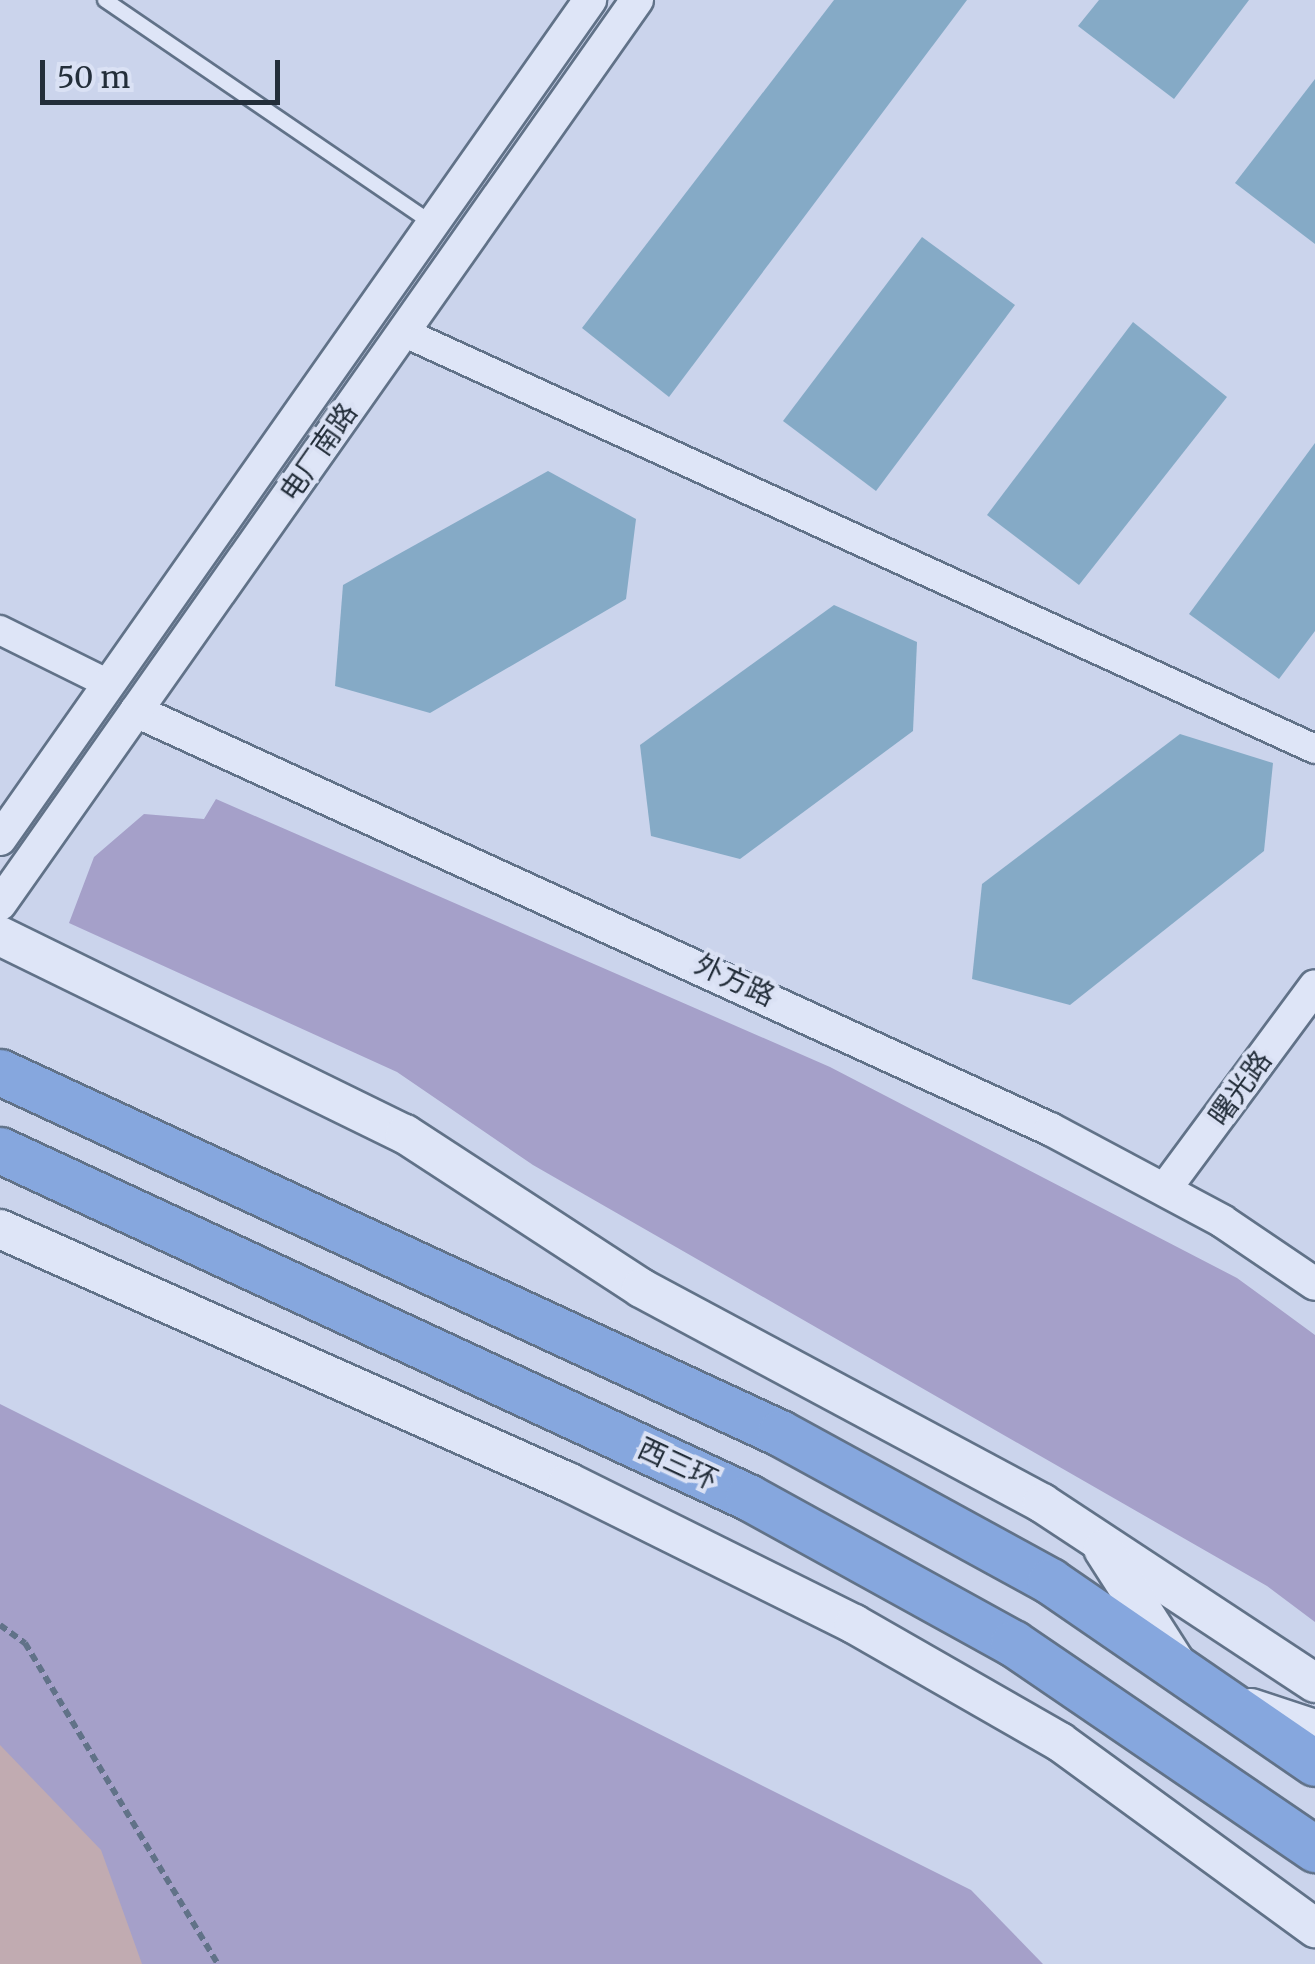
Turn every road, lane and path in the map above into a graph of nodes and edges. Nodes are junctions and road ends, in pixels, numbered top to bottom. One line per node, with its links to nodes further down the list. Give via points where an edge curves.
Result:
1 (105, 0): 4 (lane)
2 (590, 0): 4 (street, 电厂南路)
3 (637, 0): 5 (street, 电厂南路)
4 (433, 224): 7 (street, 电厂南路)
5 (403, 332): 8 (street, 电厂南路); 9 (street)
6 (0, 630): 7 (street)
7 (109, 684): 10 (street, 电厂南路)
8 (136, 711): 11 (street, 电厂南路); 16 (street, 外方路, via 688,958)
9 (1315, 749)
10 (0, 839)
11 (0, 904)
12 (0, 936): 19 (main road, via 405,1134 598,1263 816,1375)
13 (1315, 986): 16 (street, 曙光路)
14 (0, 1072): 21 (highway, via 780,1433)
15 (0, 1150): 26 (highway, 西三环, via 748,1497 1013,1642)
16 (1165, 1189): 18 (street, 外方路)
17 (0, 1229): 27 (main road, via 568,1482 854,1624 1060,1742)
18 (1315, 1284)
19 (1095, 1536): 21 (main road); 22 (main road)
20 (0, 1625): 28 (path, via 25,1644)
21 (1174, 1660): 23 (highway)
22 (1315, 1683)
23 (1234, 1703): 24 (main road); 25 (highway)
24 (1315, 1729)
25 (1315, 1763)
26 (1315, 1850)
27 (1315, 1928)
28 (218, 1964)

